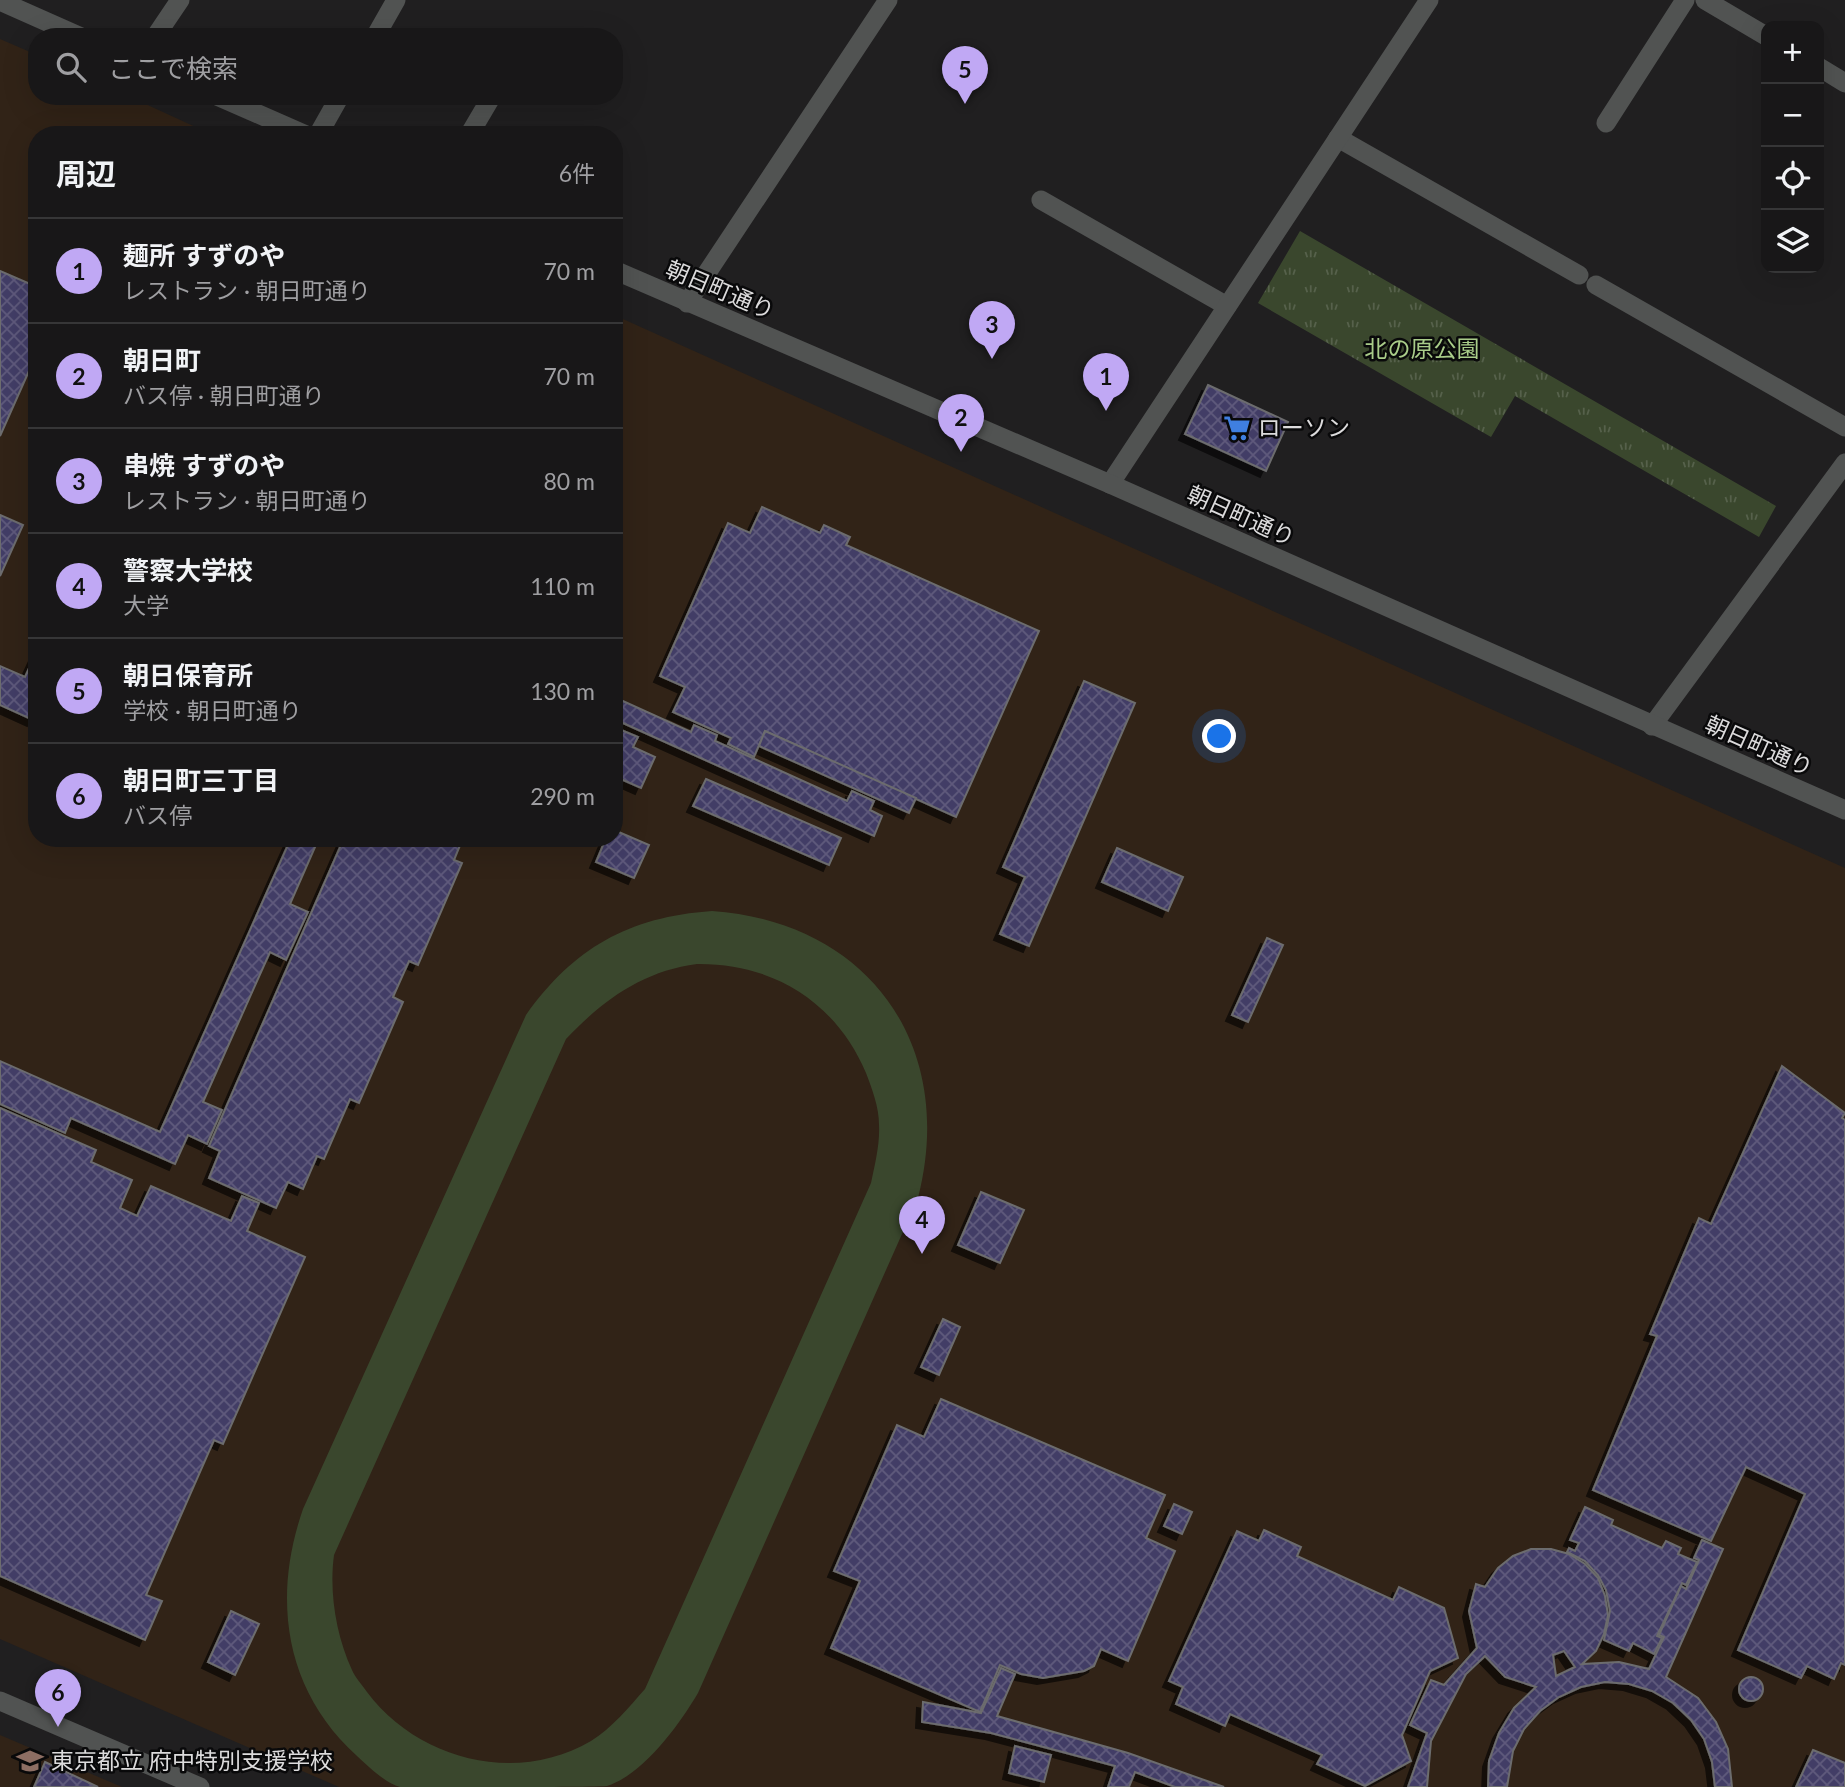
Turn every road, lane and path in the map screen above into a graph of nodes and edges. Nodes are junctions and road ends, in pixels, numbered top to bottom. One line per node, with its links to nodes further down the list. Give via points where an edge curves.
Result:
1 (180, 0): 9 (street)
2 (396, 0): 10 (street)
3 (888, 0): 24 (street)
4 (1429, 0): 21 (street)
5 (1685, 0): 17 (street)
6 (1705, 0): 11 (street)
7 (0, 1): 8 (street)
8 (61, 28)
9 (161, 28)
10 (380, 28)
11 (1761, 33)
12 (1824, 70): 13 (street)
13 (1845, 83)
14 (238, 105): 18 (street)
15 (335, 105): 19 (street)
16 (487, 105): 20 (street)
17 (1606, 123)
18 (285, 126)
19 (323, 126)
20 (474, 126)
21 (1338, 138): 25 (street); 26 (street)
22 (1041, 200): 25 (street)
23 (623, 274): 24 (street, 朝日町通り)
24 (687, 303): 28 (street, 朝日町通り)
25 (1227, 306): 28 (street)
26 (1845, 427)
27 (1845, 463): 29 (street)
28 (1110, 484): 29 (street, 朝日町通り)
29 (1652, 726): 30 (street, 朝日町通り)
30 (1845, 810)
31 (0, 1702): 32 (street)
32 (200, 1787)

